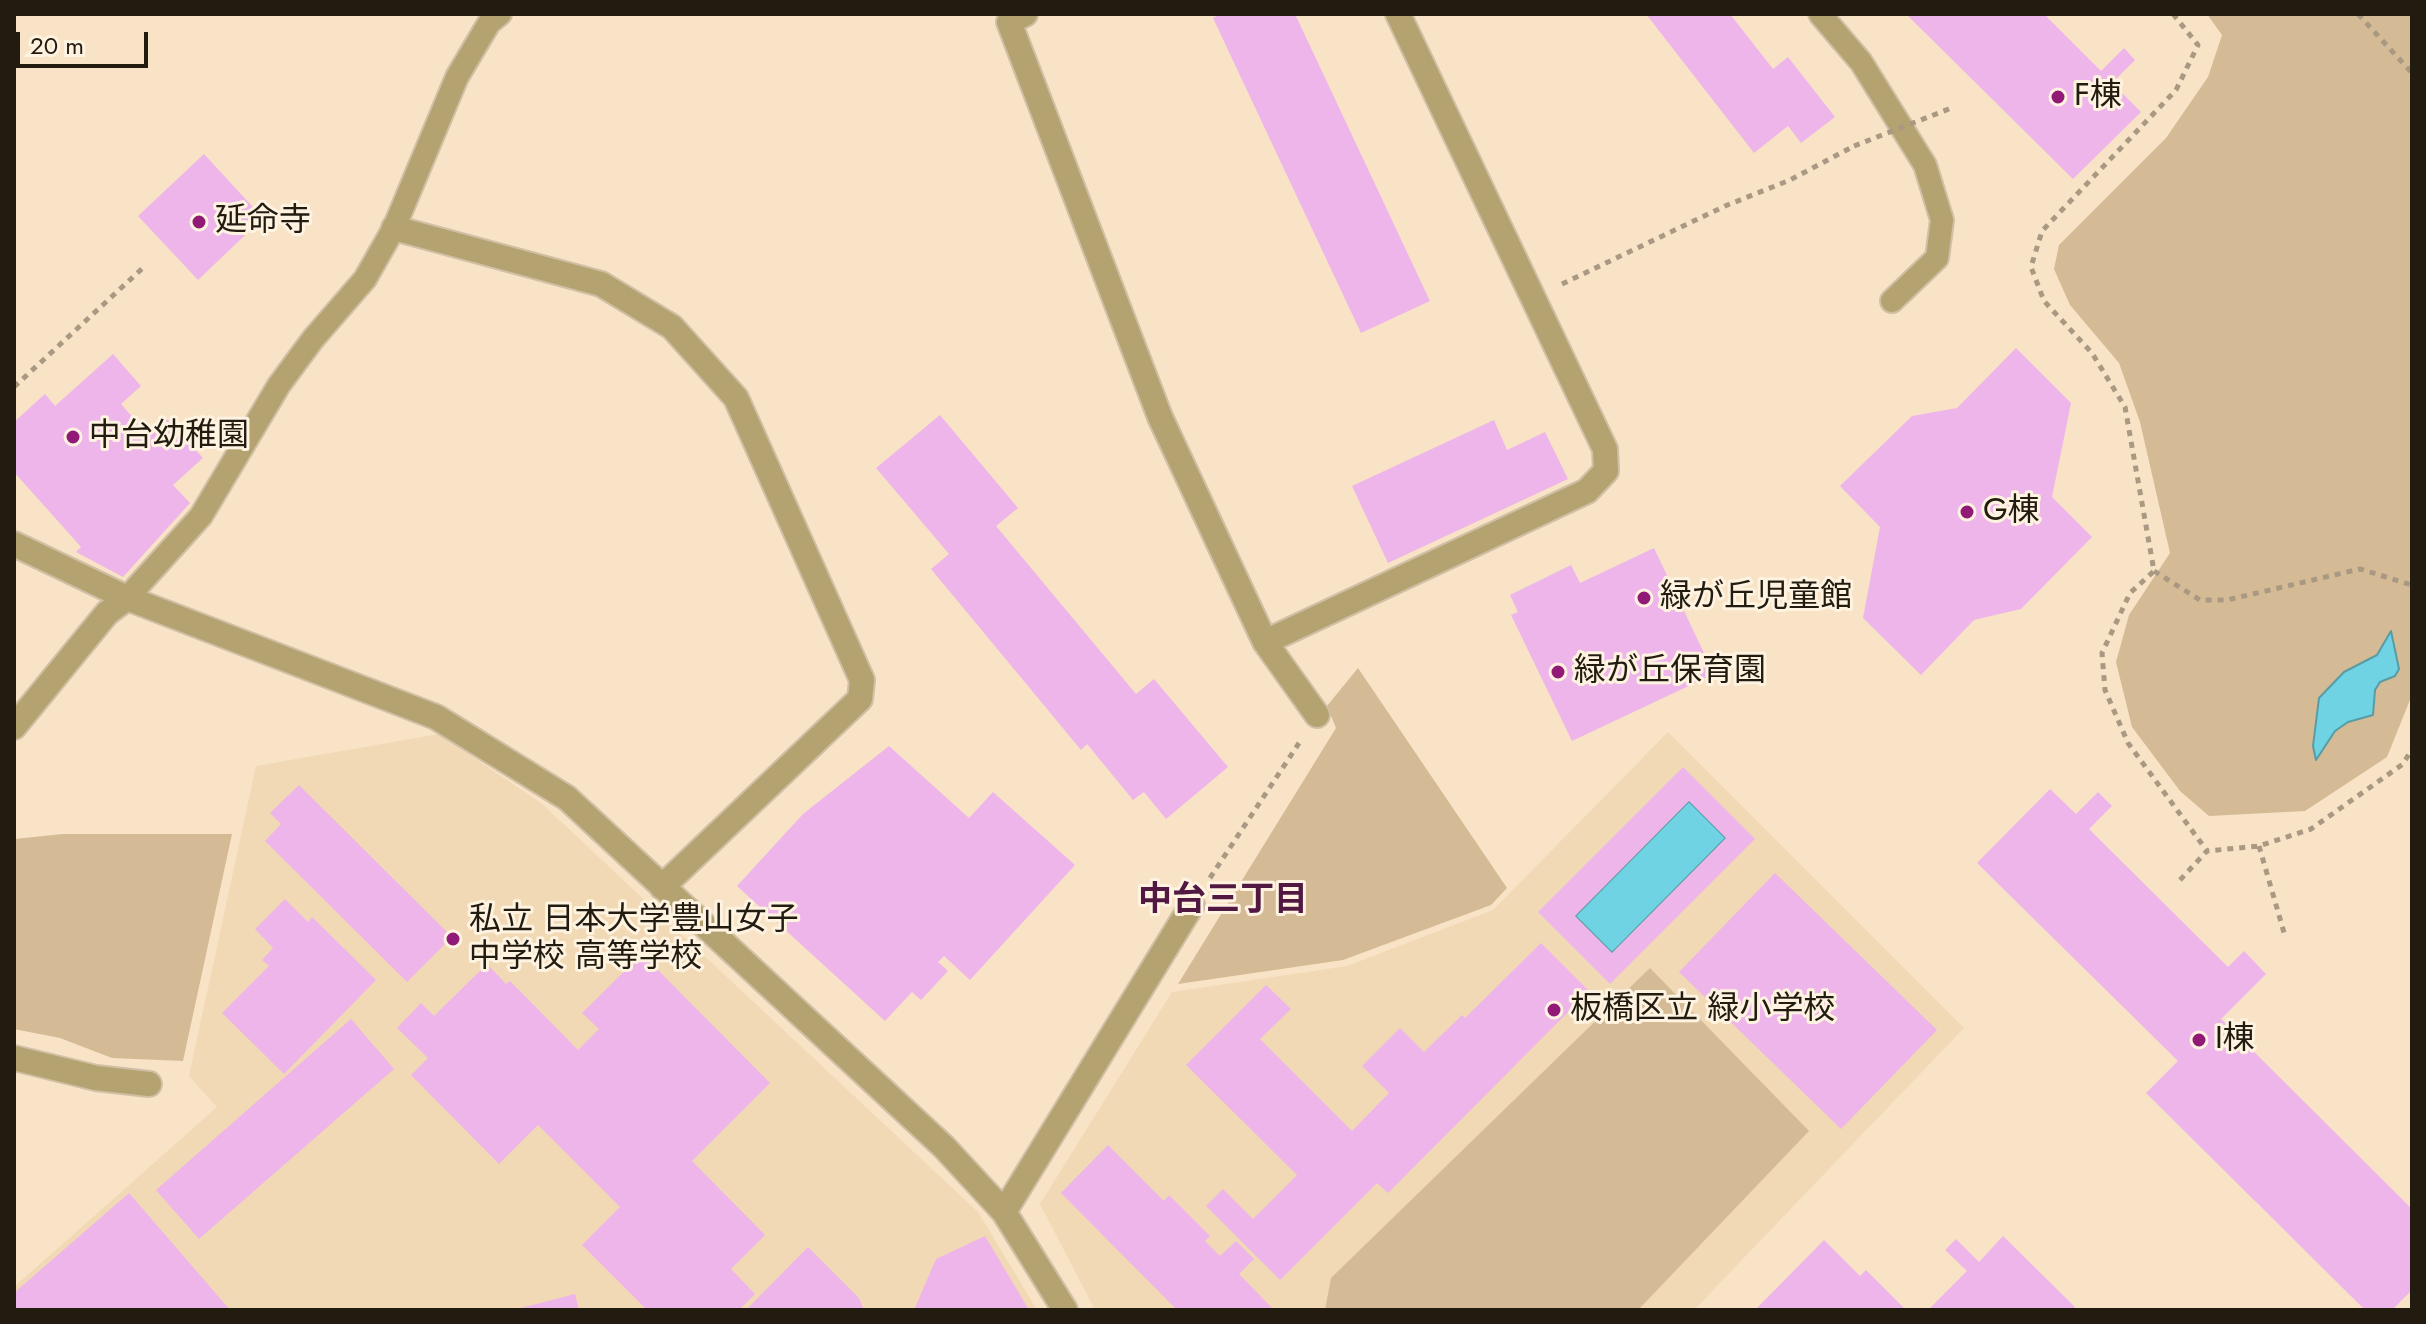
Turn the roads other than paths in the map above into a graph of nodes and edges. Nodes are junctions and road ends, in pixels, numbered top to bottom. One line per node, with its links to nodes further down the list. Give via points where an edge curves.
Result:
1 (500, 14): 5 (lane, via 489,23 457,77)
2 (1025, 14): 9 (street, via 1009,22 1160,417)
3 (1398, 14): 9 (street, via 1605,449 1606,471 1587,491)
4 (1820, 14): 6 (lane, via 1861,62 1925,165 1942,220 1937,258)
5 (394, 228): 8 (lane, via 365,279 279,385 201,516); 12 (street, via 601,284 672,327 736,398 862,680 860,699)
6 (1892, 301)
7 (14, 544): 8 (street)
8 (127, 598): 11 (street, via 107,613); 12 (street, via 436,717 567,798)
9 (1265, 642): 10 (street)
10 (1317, 715)
11 (14, 727)
12 (662, 887): 16 (street, via 944,1147)
13 (1192, 905): 16 (street)
14 (14, 1058): 15 (street, via 96,1078)
15 (149, 1084)
16 (1004, 1212): 17 (street)
17 (1065, 1310)

